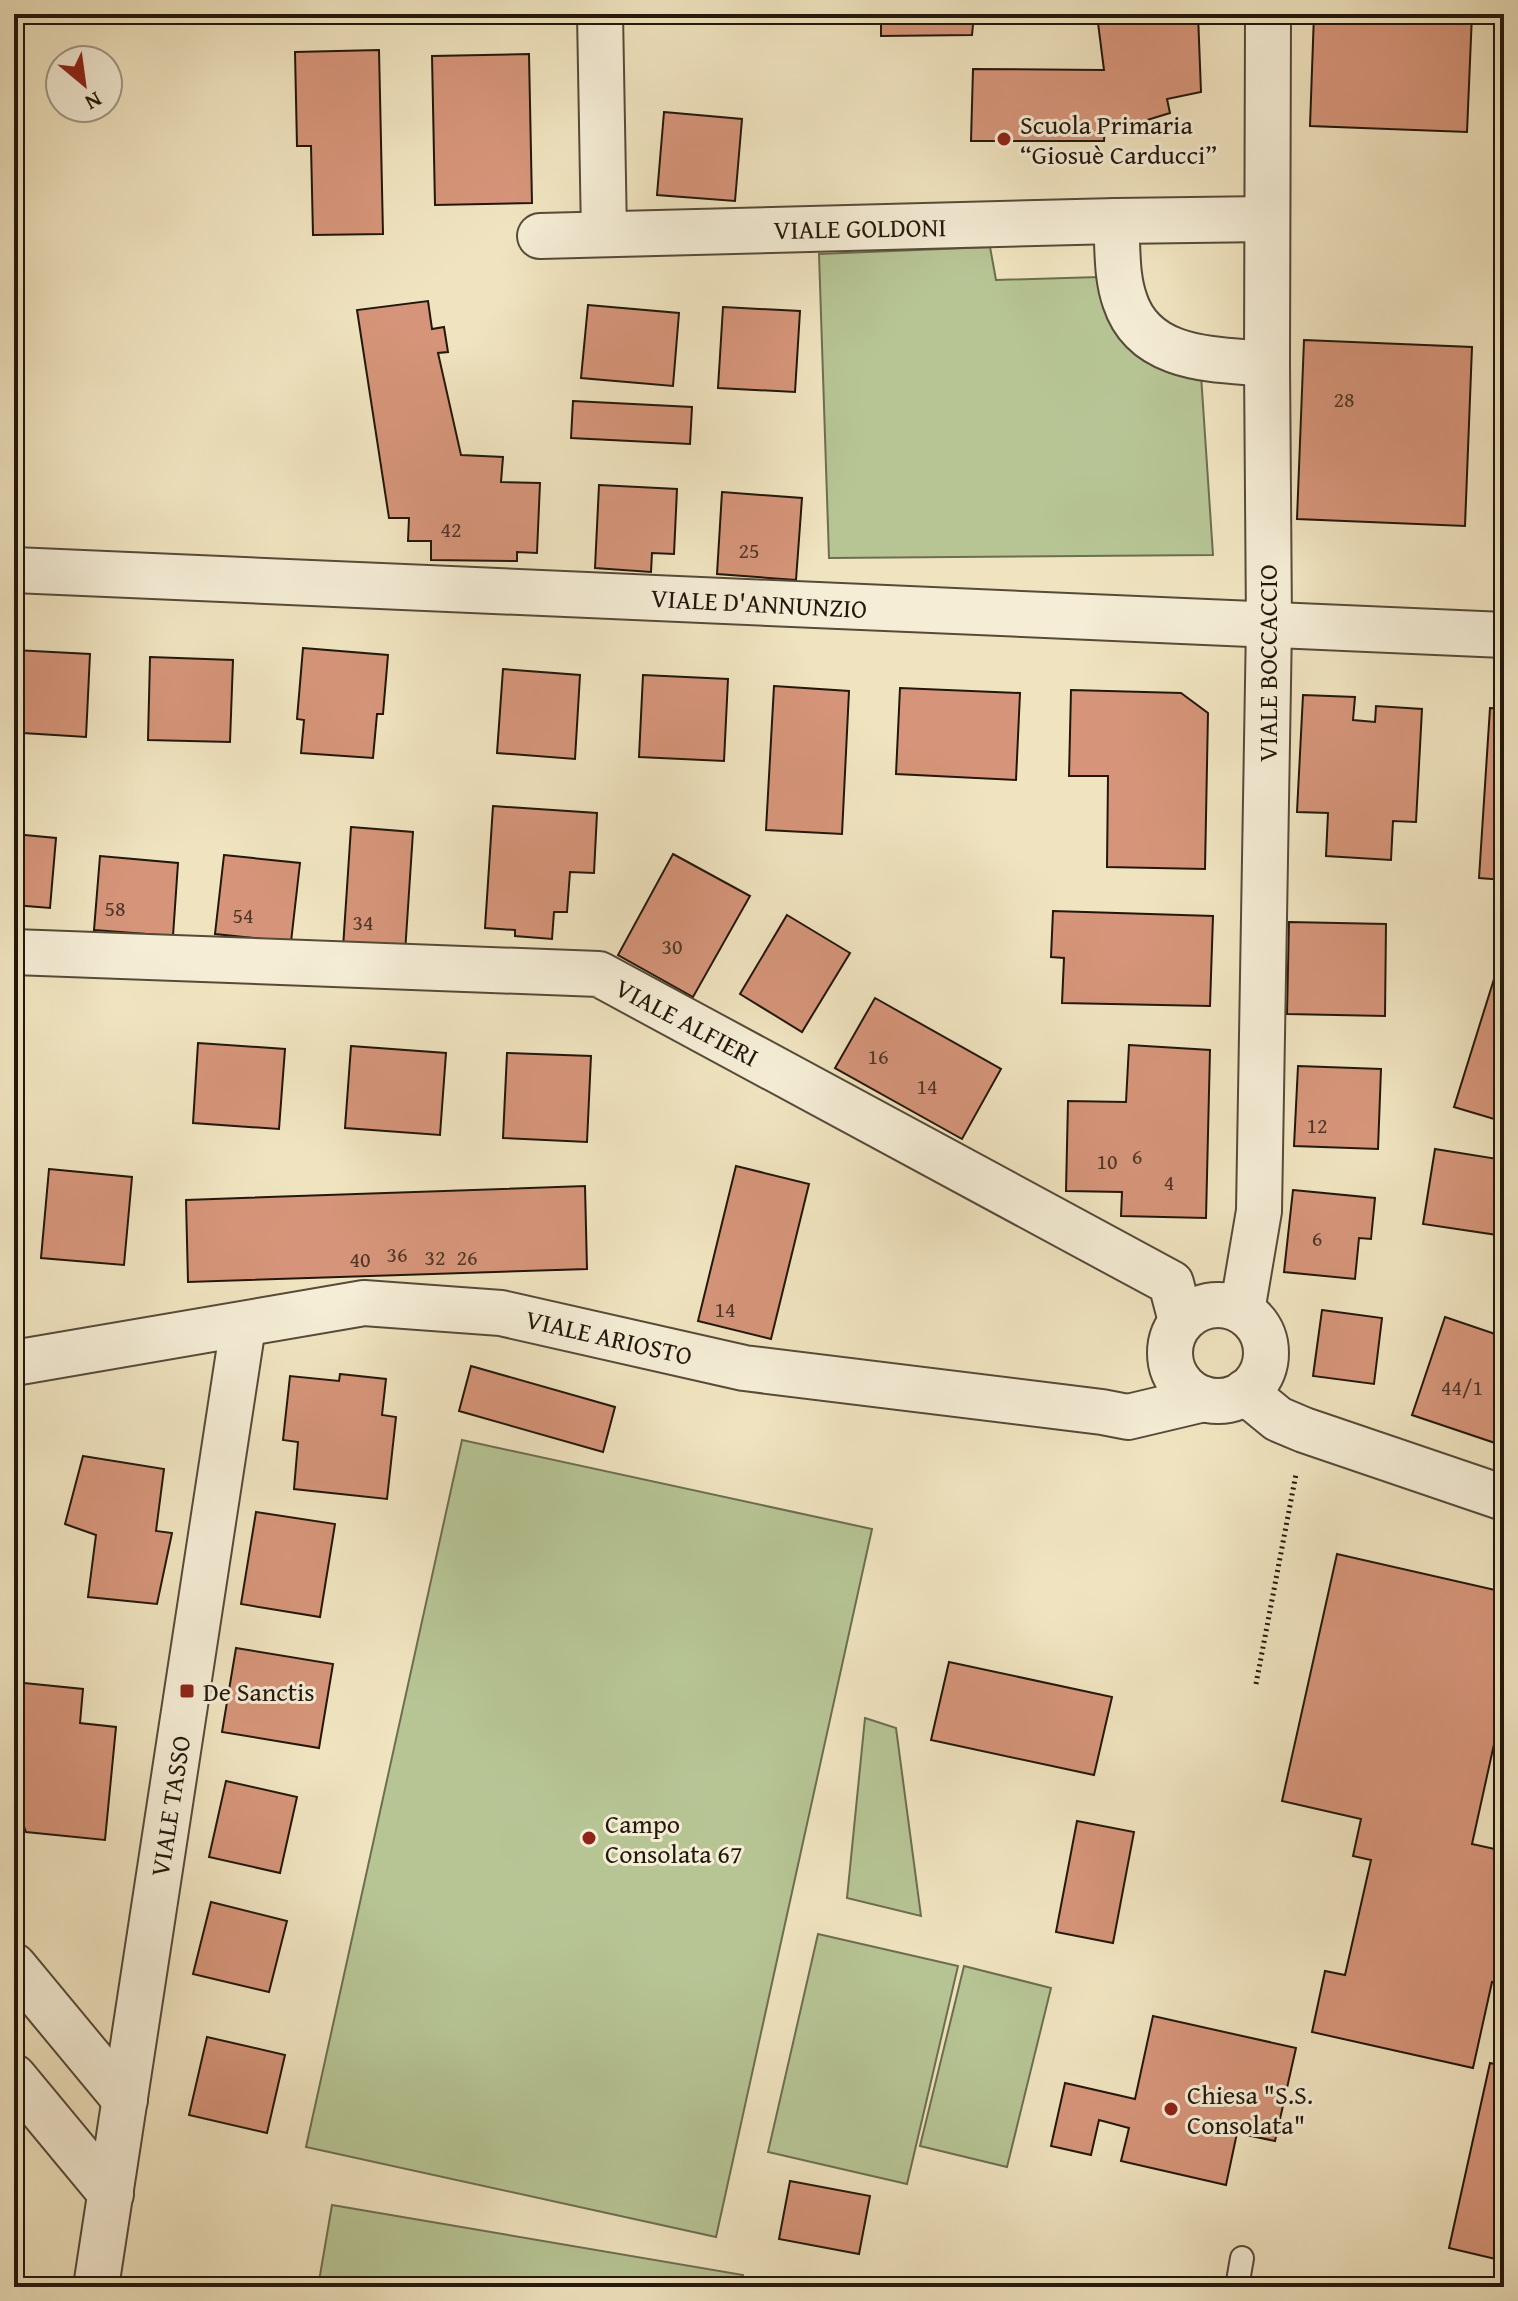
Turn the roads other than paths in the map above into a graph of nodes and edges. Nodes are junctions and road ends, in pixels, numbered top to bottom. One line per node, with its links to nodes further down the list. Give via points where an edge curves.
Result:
1 (600, 14): 5 (street)
2 (1268, 14): 3 (street, VIALE BOCCACCIO)
3 (1267, 219): 4 (street, VIALE GOLDONI); 7 (street, VIALE BOCCACCIO)
4 (1116, 221): 5 (street, VIALE GOLDONI); 7 (street, via 1125,302 1149,338 1191,356)
5 (604, 234): 6 (street, VIALE GOLDONI)
6 (540, 236)
7 (1267, 364): 9 (street, VIALE BOCCACCIO)
8 (14, 570): 9 (street, VIALE D'ANNUNZIO)
9 (1269, 625): 10 (street, VIALE D'ANNUNZIO); 12 (street, VIALE BOCCACCIO, via 1259,1211)
10 (1504, 635)
11 (14, 952): 13 (street, VIALE ALFIERI, via 599,974 1171,1283)
12 (1242, 1311): 13 (street, via 1225,1305 1202,1308); 16 (street, via 1263,1337 1264,1364 1257,1380)
13 (1181, 1321): 16 (street, via 1169,1350 1177,1379 1185,1388)
14 (243, 1326): 15 (street, VIALE ARIOSTO); 16 (street, VIALE ARIOSTO, via 364,1303 501,1313 744,1368 1128,1417); 20 (street, VIALE TASSO)
15 (14, 1363)
16 (1224, 1396): 17 (street, via 1304,1430)
17 (1504, 1498)
18 (14, 1966): 20 (street)
19 (14, 2077): 21 (street)
20 (125, 2100): 21 (street, VIALE TASSO)
21 (111, 2194): 23 (street, VIALE TASSO)
22 (1242, 2258): 24 (lane)
23 (96, 2287)
24 (1237, 2287)

